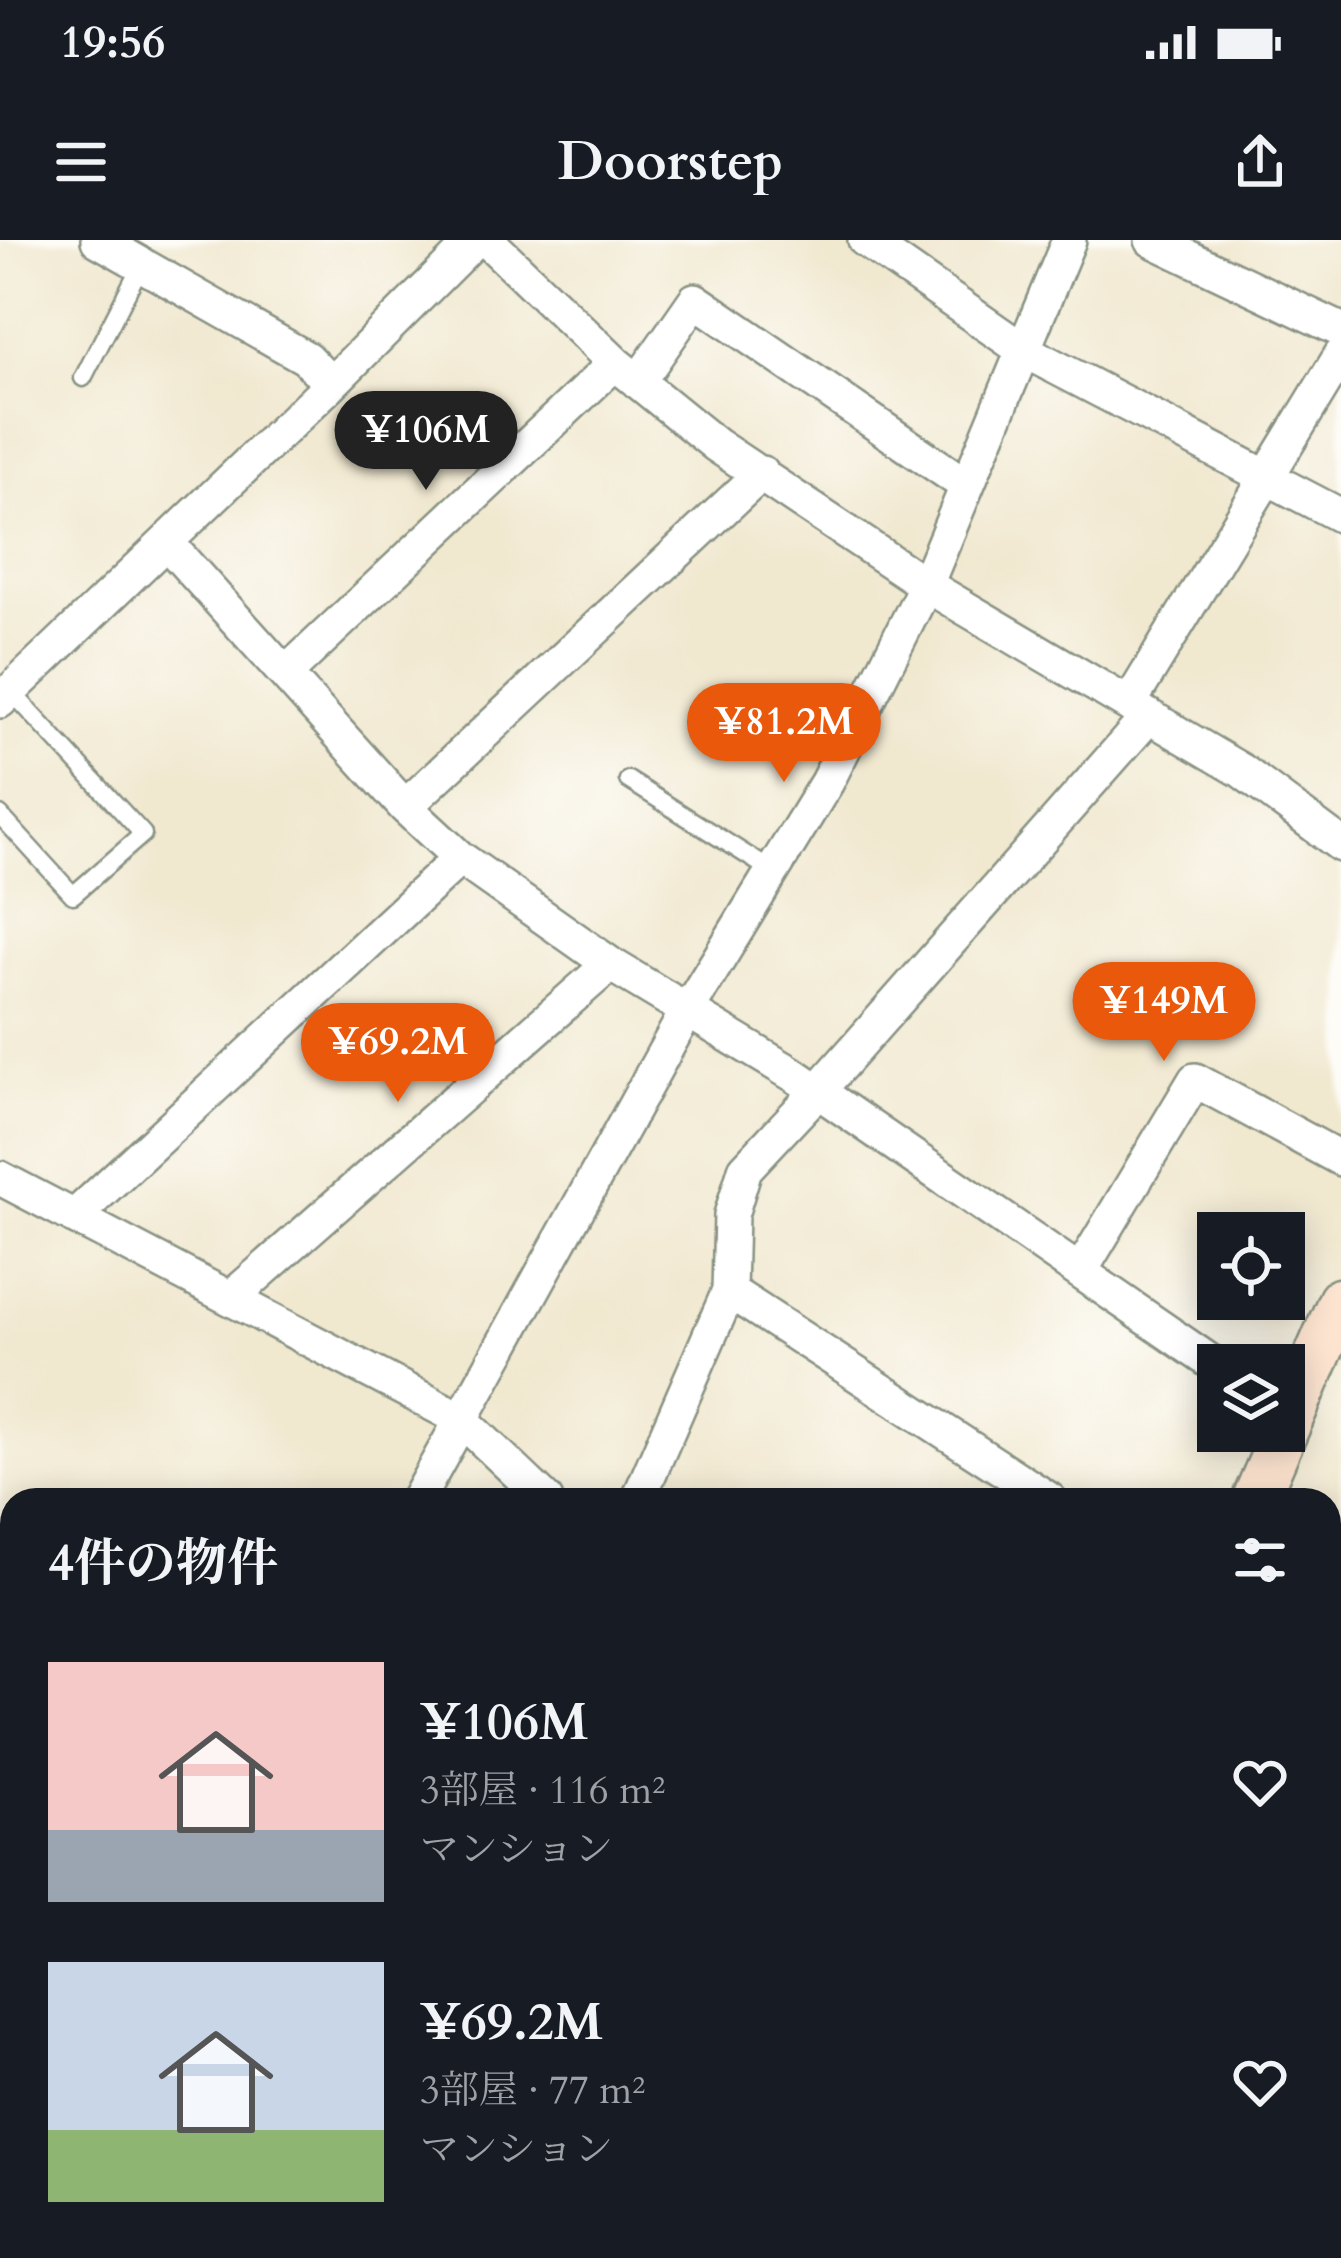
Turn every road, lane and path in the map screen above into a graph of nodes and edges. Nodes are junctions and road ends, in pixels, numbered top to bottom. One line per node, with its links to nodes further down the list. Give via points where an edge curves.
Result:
1 (98, 240): 7 (street)
2 (475, 240): 13 (street)
3 (487, 240): 11 (street)
4 (866, 240): 9 (street)
5 (1069, 240): 9 (street)
6 (1152, 240): 8 (street)
7 (141, 265): 12 (lane); 13 (street, via 306,358)
8 (1341, 330)
9 (1023, 350): 15 (street); 16 (street)
10 (1341, 355): 15 (street)
11 (627, 373): 14 (street); 16 (street, via 695,300); 20 (street)
12 (82, 378)
13 (331, 384): 18 (street)
14 (762, 473): 19 (street); 24 (street)
15 (1267, 477): 17 (street); 22 (street)
16 (967, 486): 19 (street)
17 (1341, 516)
18 (167, 543): 20 (street); 21 (street)
19 (926, 584): 22 (street); 28 (street)
20 (285, 674): 24 (street)
21 (4, 692): 25 (lane, via 143,834 73,895)
22 (1139, 710): 26 (street, via 1242,771); 31 (street)
23 (628, 780): 28 (lane)
24 (405, 807): 27 (street)
25 (0, 815)
26 (1341, 845)
27 (460, 858): 29 (street); 34 (street)
28 (772, 871): 30 (street)
29 (610, 964): 30 (street); 37 (street)
30 (687, 1011): 31 (street); 41 (street)
31 (818, 1091): 35 (street); 36 (street, via 745,1169 731,1214)
32 (1341, 1160): 35 (street, via 1195,1080)
33 (0, 1178): 34 (street)
34 (74, 1217): 37 (street)
35 (1079, 1272): 39 (street)
36 (729, 1291): 45 (street); 46 (street)
37 (231, 1298): 41 (street)
38 (1340, 1310): 40 (main road)
39 (1197, 1353)
40 (1305, 1379)
41 (460, 1419): 43 (street); 44 (street)
42 (1273, 1452): 47 (main road)
43 (423, 1488)
44 (533, 1488)
45 (643, 1488)
46 (1032, 1488)
47 (1260, 1488)

